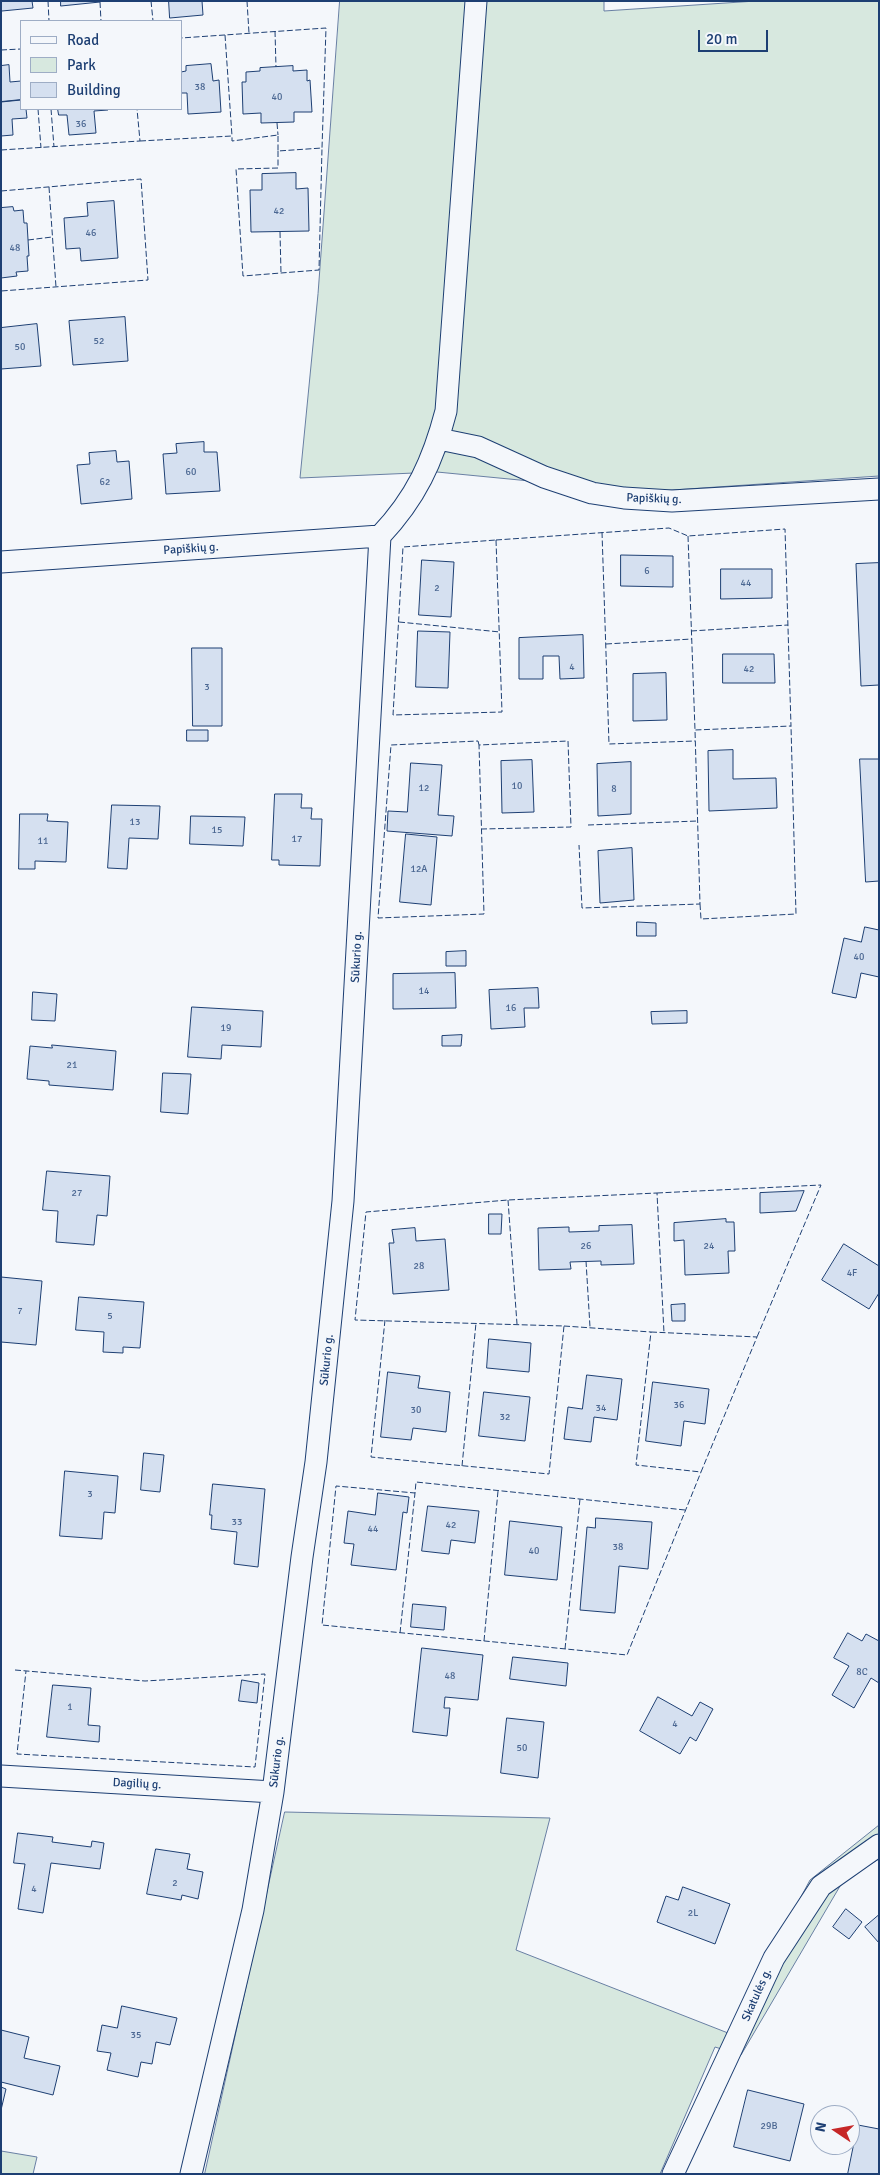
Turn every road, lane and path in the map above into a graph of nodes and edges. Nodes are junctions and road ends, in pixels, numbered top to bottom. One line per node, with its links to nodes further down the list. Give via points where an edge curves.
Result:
1 (476, 1): 2 (street, via 446,411)
2 (439, 439): 3 (street, Papiškių g., via 478,448 544,477 592,493 624,498 672,501); 4 (street, via 403,512)
3 (879, 489)
4 (380, 536): 5 (street, Papiškių g.); 7 (street, Sūkurio g., via 343,1202 316,1462)
5 (1, 562)
6 (1, 1776): 7 (street, Dagilių g.)
7 (273, 1792): 9 (street, Sūkurio g., via 253,1910)
8 (879, 1845): 10 (street, Skatulės g., via 821,1886 774,1958)
9 (191, 2174)
10 (673, 2174)

